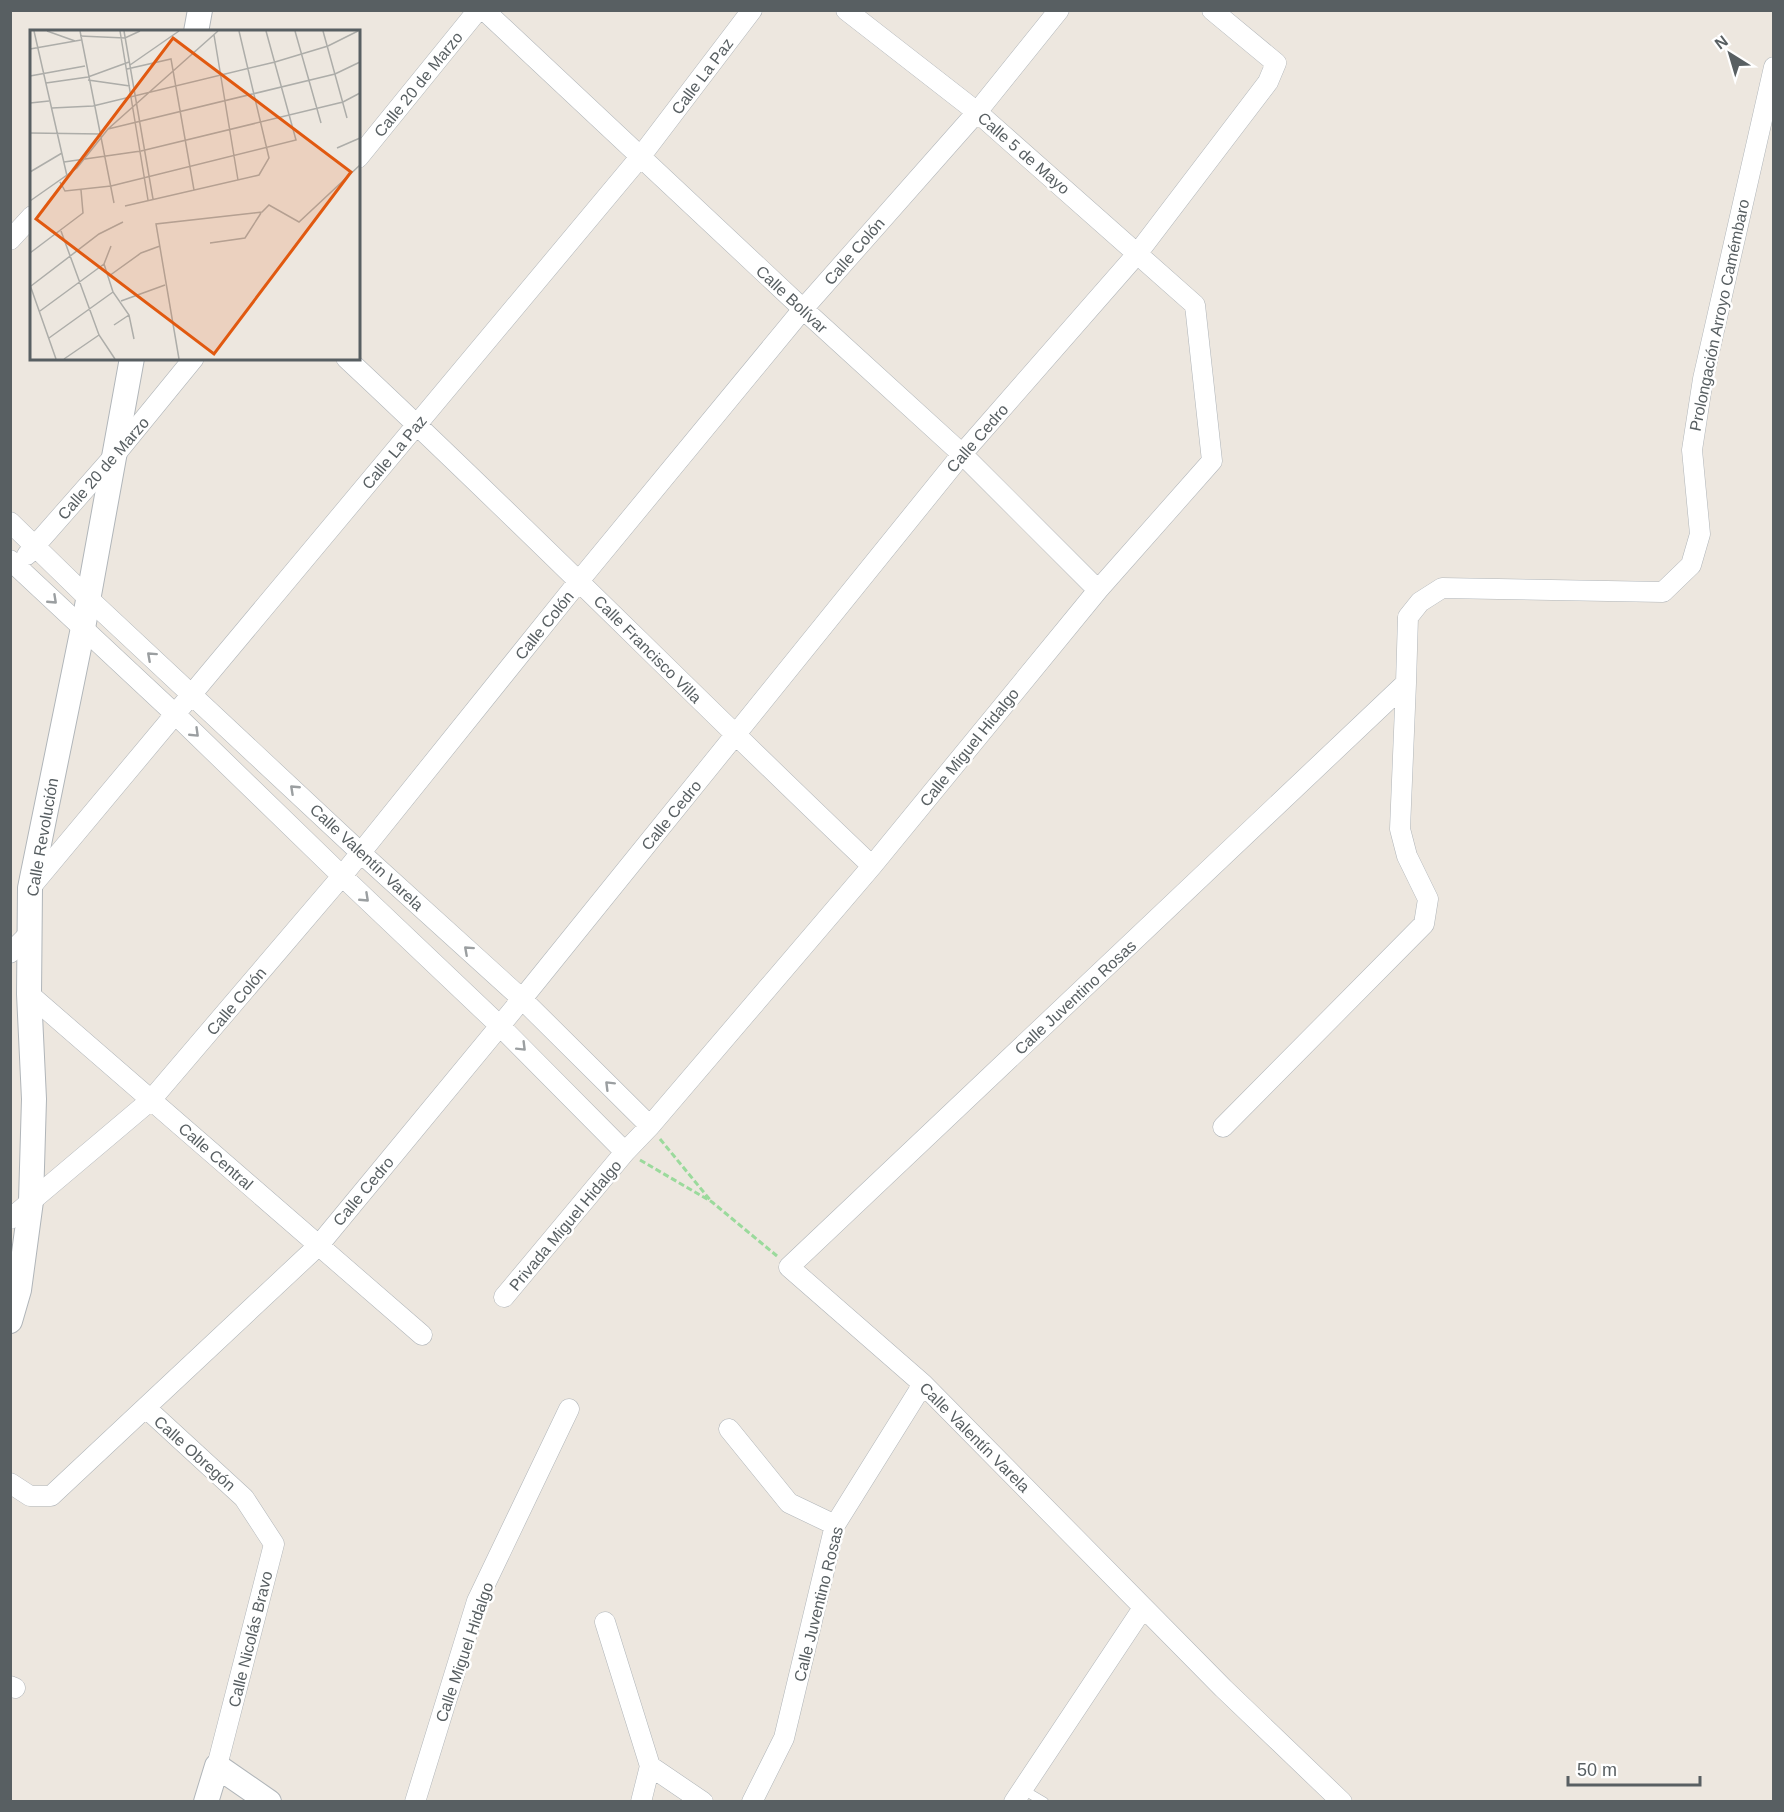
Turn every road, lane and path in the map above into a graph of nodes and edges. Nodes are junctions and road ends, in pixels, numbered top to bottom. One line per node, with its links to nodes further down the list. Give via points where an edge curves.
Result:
1 (200, 10): 8 (street)
2 (478, 10): 11 (street, Calle 20 de Marzo)
3 (484, 10): 12 (street, Calle Bolívar)
4 (752, 10): 12 (street, Calle La Paz)
5 (846, 10): 10 (street, Calle 5 de Mayo)
6 (1059, 10): 10 (street, Calle Colón)
7 (1212, 10): 15 (street, Calle Cedro, via 1276,63 1268,82)
8 (196, 30)
9 (1773, 67): 31 (street, Prolongación Arroyo Camémbaro, via 1703,379 1692,450 1700,534 1691,565 1663,592 1442,588 1420,602 1408,617)
10 (977, 112): 15 (street, Calle 5 de Mayo); 17 (street, Calle Colón)
11 (360, 156)
12 (641, 156): 17 (street, Calle Bolívar); 21 (street, Calle La Paz)
13 (30, 218): 14 (street)
14 (10, 240)
15 (1137, 254): 16 (street, Calle 5 de Mayo); 22 (street, Calle Cedro)
16 (1195, 305): 28 (street, Calle Miguel Hidalgo, via 1212,461)
17 (803, 309): 22 (street, Calle Bolívar); 27 (street, Calle Colón)
18 (132, 360): 23 (street, Calle Revolución)
19 (192, 360): 23 (street, Calle 20 de Marzo)
20 (348, 360): 21 (street, Calle Francisco Villa)
21 (417, 425): 27 (street, Calle Francisco Villa); 32 (street, Calle La Paz)
22 (962, 454): 28 (street, Calle Bolívar); 34 (street, Calle Cedro)
23 (114, 456): 25 (street, Calle 20 de Marzo); 29 (street, Calle Revolución)
24 (10, 522): 25 (street, Calle Valentín Varela)
25 (35, 546): 26 (street, Calle 20 de Marzo); 29 (street, Calle Valentín Varela)
26 (13, 568): 30 (street, Calle Valentín Varela, one-way to 30)
27 (579, 581): 34 (street, Calle Francisco Villa); 35 (street, Calle Colón)
28 (1098, 590): 36 (street, Calle Miguel Hidalgo)
29 (88, 598): 30 (street, Calle Revolución); 32 (street, Calle Valentín Varela, one-way to 29)
30 (83, 628): 33 (street, Calle Valentín Varela); 38 (street, Calle Revolución)
31 (1406, 683): 47 (street, via 1400,829 1407,856 1428,899 1424,924); 53 (street, Calle Juventino Rosas)
32 (193, 694): 33 (street, Calle La Paz); 35 (street, Calle Valentín Varela, one-way to 32)
33 (176, 715): 37 (street, Calle Valentín Varela, one-way to 37); 38 (street, Calle La Paz)
34 (735, 736): 36 (street, Calle Francisco Villa); 43 (street, Calle Cedro)
35 (361, 852): 37 (street, Calle Colón); 43 (street, Calle Valentín Varela, one-way to 35)
36 (872, 866): 46 (street, Calle Miguel Hidalgo)
37 (342, 876): 44 (street, Calle Valentín Varela, one-way to 44); 45 (street, Calle Colón)
38 (30, 888): 39 (street, Calle Revolución)
39 (30, 933): 40 (street); 42 (street, Calle Revolución)
40 (10, 952)
41 (10, 978): 42 (street, Calle Central)
42 (29, 994): 45 (street, Calle Central); 49 (street, Calle Revolución, via 34,1099)
43 (522, 999): 44 (street, Calle Cedro); 46 (street, Calle Valentín Varela, one-way to 43)
44 (500, 1026): 48 (street, Calle Valentín Varela, one-way to 48); 52 (street, Calle Cedro)
45 (151, 1100): 49 (street, Calle Colón); 52 (street, Calle Central)
46 (650, 1126): 48 (street, Calle Miguel Hidalgo); 50 (path)
47 (1223, 1126)
48 (626, 1152): 50 (path); 54 (street, Privada Miguel Hidalgo)
49 (31, 1201): 51 (street, Calle Colón); 55 (street, Calle Revolución, via 19,1290)
50 (712, 1202): 53 (path)
51 (10, 1220)
52 (319, 1245): 56 (street, Calle Central); 58 (street, Calle Cedro)
53 (789, 1267): 57 (street, Calle Valentín Varela)
54 (504, 1298)
55 (10, 1321)
56 (422, 1335)
57 (922, 1384): 63 (street, Calle Juventino Rosas); 64 (street, Calle Valentín Varela)
58 (146, 1408): 61 (street, Calle Cedro, via 51,1496 30,1496); 62 (street, Calle Obregón, via 244,1498)
59 (569, 1409): 71 (street, Calle Miguel Hidalgo, via 477,1601)
60 (729, 1429): 63 (street, via 789,1503)
61 (10, 1483)
62 (257, 1515): 66 (street, Calle Nicolás Bravo, via 274,1544)
63 (835, 1525): 74 (street, Calle Juventino Rosas, via 784,1738)
64 (1143, 1608): 68 (street); 76 (street, Calle Valentín Varela)
65 (605, 1622): 67 (street)
66 (217, 1766): 69 (street); 70 (street)
67 (650, 1766): 72 (street); 73 (street)
68 (1018, 1795): 75 (lane)
69 (206, 1802)
70 (269, 1802)
71 (415, 1802)
72 (641, 1802)
73 (703, 1802)
74 (752, 1802)
75 (1044, 1802)
76 (1342, 1802)

